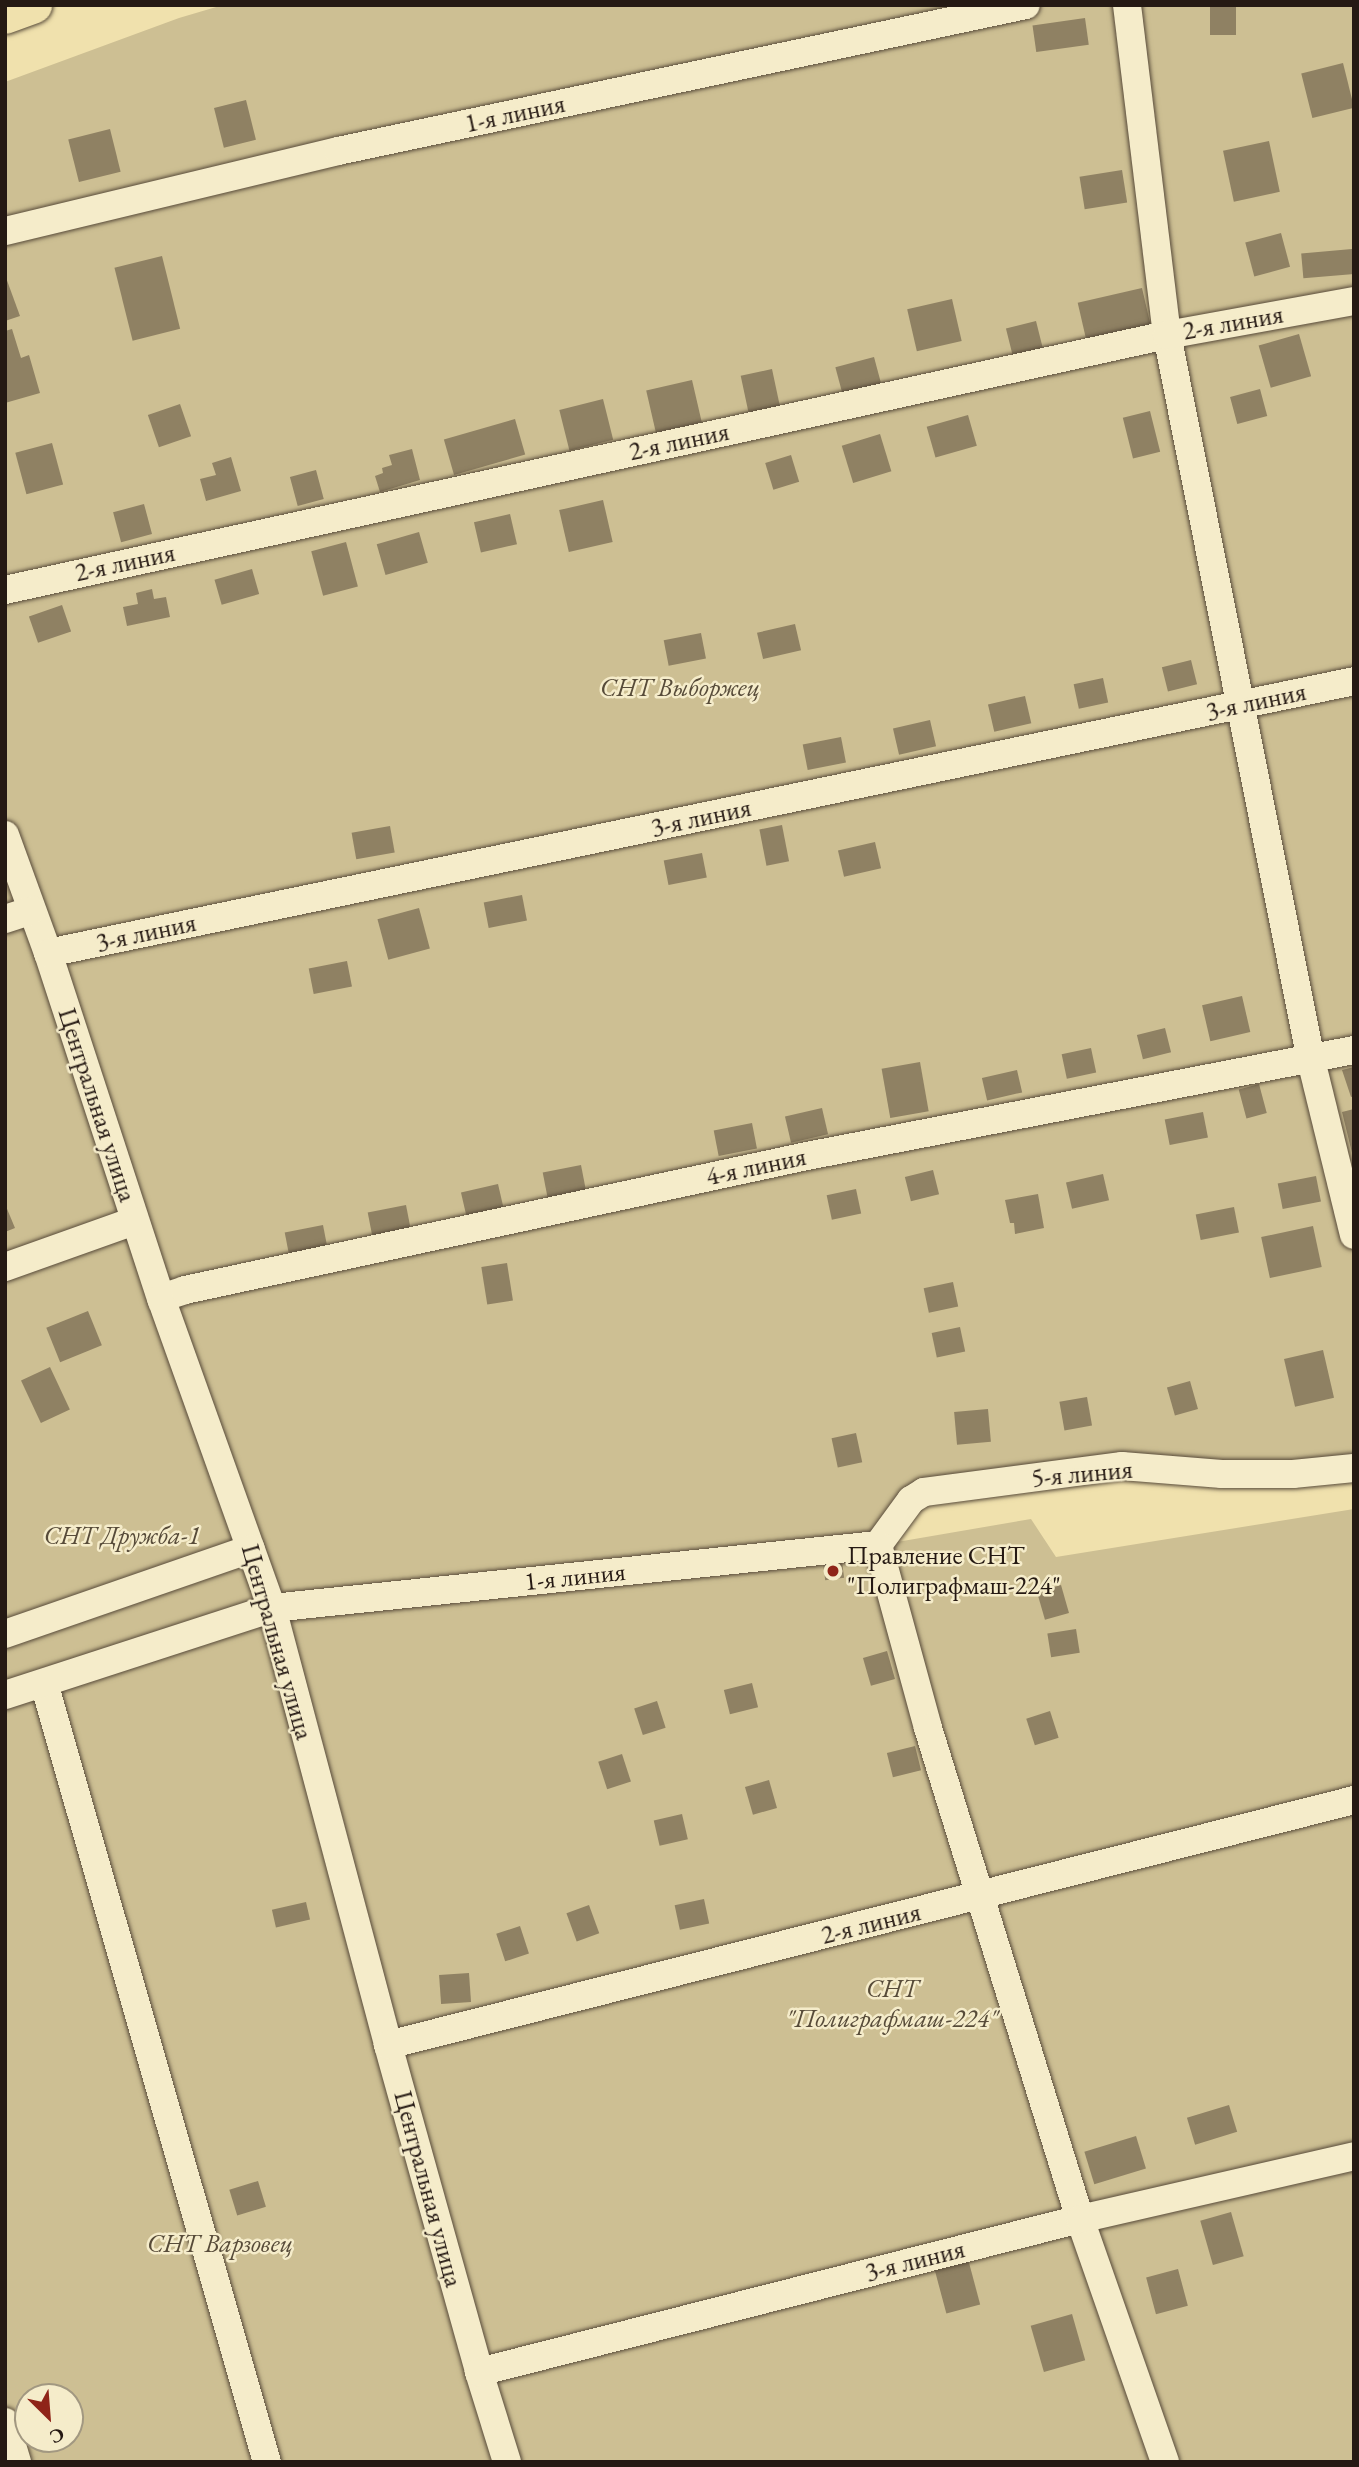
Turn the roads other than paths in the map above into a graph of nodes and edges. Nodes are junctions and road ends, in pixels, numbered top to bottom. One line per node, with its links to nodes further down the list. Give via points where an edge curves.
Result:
1 (33, 5): 4 (main road)
2 (1027, 5): 5 (street, 1-я линия, via 338,151)
3 (1127, 5): 7 (street)
4 (5, 15)
5 (5, 231)
6 (1354, 301): 7 (street, 2-я линия)
7 (1167, 335): 8 (street, 2-я линия); 10 (street)
8 (5, 590)
9 (1354, 681): 10 (street, 3-я линия)
10 (1243, 705): 14 (street, 3-я линия); 16 (street)
11 (5, 835): 12 (street, Центральная улица)
12 (32, 910): 13 (street); 14 (street, Центральная улица)
13 (5, 919)
14 (48, 953): 17 (street, Центральная улица)
15 (1354, 1050): 16 (street, 4-я линия)
16 (1311, 1060): 18 (street); 20 (street, 4-я линия, via 807,1156)
17 (134, 1221): 19 (street); 20 (street, Центральная улица)
18 (1354, 1235)
19 (5, 1268)
20 (161, 1298): 23 (street, Центральная улица)
21 (1354, 1468): 22 (street, 5-я линия, via 1222,1474 1122,1466 924,1492 911,1500)
22 (878, 1545): 24 (street, 1-я линия); 29 (street, via 928,1728)
23 (251, 1549): 24 (street, Центральная улица); 25 (street)
24 (272, 1608): 26 (street, 1-я линия); 30 (street, Центральная улица)
25 (5, 1634)
26 (44, 1683): 27 (street, 1-я линия); 36 (street)
27 (5, 1695)
28 (1354, 1800): 29 (street, 2-я линия)
29 (981, 1896): 30 (street, 2-я линия); 32 (street)
30 (388, 2045): 33 (street, Центральная улица)
31 (1354, 2156): 32 (street, 3-я линия)
32 (1080, 2219): 33 (street, 3-я линия); 38 (street)
33 (479, 2372): 37 (street, Центральная улица)
34 (5, 2422): 35 (street)
35 (17, 2462)
36 (267, 2462)
37 (507, 2462)
38 (1166, 2462)

